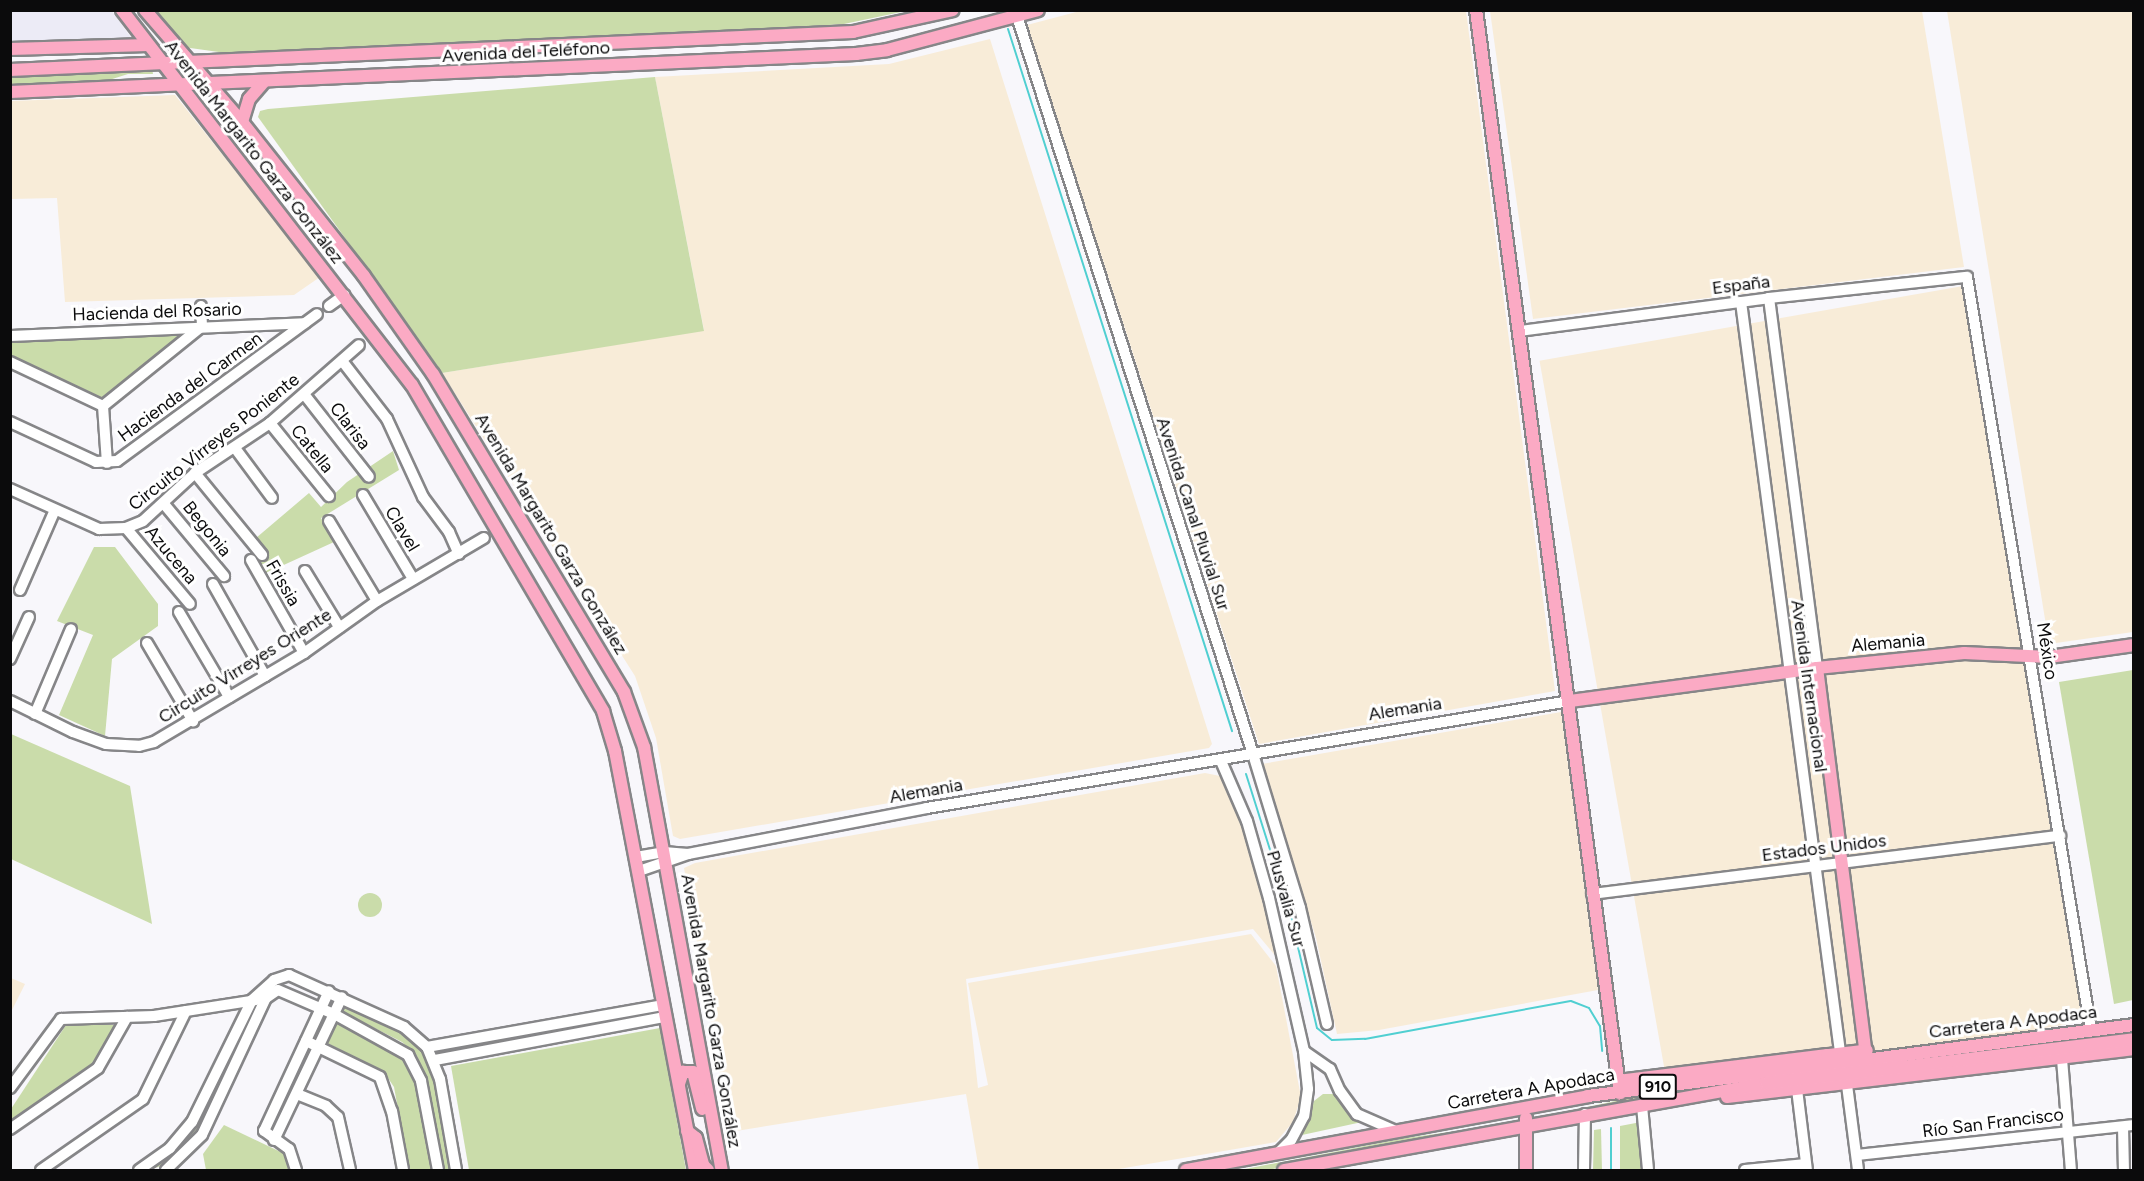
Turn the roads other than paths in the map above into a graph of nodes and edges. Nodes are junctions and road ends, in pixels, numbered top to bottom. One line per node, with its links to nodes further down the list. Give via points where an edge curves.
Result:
1 (122, 10): 8 (main road, Avenida Margarito Garza González)
2 (145, 10): 10 (main road, Avenida Margarito Garza González)
3 (953, 10): 10 (main road, Avenida del Teléfono, via 853,32)
4 (1038, 10): 7 (main road, Avenida del Teléfono)
5 (1476, 10): 27 (main road)
6 (1002, 15): 7 (main road, Avenida del Teléfono); 13 (main road, Avenida del Teléfono, via 856,54)
7 (1017, 16): 76 (street, Avenida Canal Pluvial Sur)
8 (147, 45): 9 (main road); 11 (main road, Avenida Margarito Garza González)
9 (10, 49)
10 (186, 62): 11 (main road, Avenida del Teléfono); 14 (main road, Avenida Margarito Garza González)
11 (162, 63): 12 (main road, Avenida del Teléfono); 15 (main road, Avenida Margarito Garza González)
12 (10, 70)
13 (264, 82): 14 (main road, Avenida del Teléfono); 17 (main road, via 246,104)
14 (208, 84): 15 (main road, Avenida del Teléfono); 17 (main road, Avenida Margarito Garza González)
15 (179, 86): 16 (main road, Avenida del Teléfono); 19 (main road, Avenida Margarito Garza González)
16 (10, 92)
17 (242, 122): 79 (main road, Avenida Margarito Garza González, via 364,276 433,374 616,677 644,747)
18 (1967, 278): 20 (street, España); 66 (street, México)
19 (344, 296): 23 (street); 81 (main road, Avenida Margarito Garza González, via 412,385 603,711 612,735)
20 (1769, 298): 21 (street, España); 68 (street, Avenida Internacional)
21 (1741, 302): 27 (street, España); 69 (street, Avenida Internacional)
22 (201, 306): 26 (street)
23 (329, 306)
24 (317, 314): 25 (street, Hacienda del Carmen)
25 (305, 322): 26 (street, Hacienda del Rosario); 37 (street, Hacienda del Carmen, via 128,454)
26 (202, 326): 28 (street, Hacienda del Rosario); 33 (street)
27 (1520, 331): 73 (main road)
28 (10, 336)
29 (359, 345): 31 (street, Circuito Virreyes Poniente)
30 (10, 362): 33 (street)
31 (343, 362): 32 (street, Circuito Virreyes Poniente); 49 (street, via 398,438 423,497 449,532)
32 (304, 394): 35 (street, Circuito Virreyes Poniente); 39 (street, Clarisa)
33 (103, 406): 37 (street)
34 (10, 422): 37 (street, Hacienda del Carmen)
35 (270, 423): 36 (street, Circuito Virreyes Poniente); 42 (street, Catella)
36 (235, 448): 38 (street, Circuito Virreyes Poniente); 43 (street)
37 (107, 464)
38 (195, 473): 44 (street, Circuito Virreyes Poniente); 50 (street)
39 (369, 477)
40 (12, 493): 45 (street, Circuito Virreyes Poniente)
41 (363, 495): 54 (street, Clavel)
42 (329, 496)
43 (272, 498)
44 (164, 504): 47 (street, Circuito Virreyes Poniente, via 143,521); 53 (street, Begonia)
45 (54, 512): 47 (street, Circuito Virreyes Poniente, via 99,529); 56 (street)
46 (329, 521): 57 (street)
47 (126, 528): 58 (street, Azucena)
48 (484, 537): 49 (street, Circuito Virreyes Oriente)
49 (459, 554): 54 (street, Circuito Virreyes Oriente)
50 (262, 555)
51 (251, 560): 65 (street, Frissia)
52 (305, 571): 61 (street)
53 (224, 576)
54 (413, 579): 57 (street, Circuito Virreyes Oriente)
55 (213, 584): 70 (street)
56 (20, 590)
57 (377, 601): 61 (street, Circuito Virreyes Oriente)
58 (190, 604)
59 (179, 612): 71 (street)
60 (29, 617): 67 (street)
61 (339, 627): 65 (street, Circuito Virreyes Oriente)
62 (71, 629): 74 (street)
63 (147, 643): 75 (street)
64 (2133, 645): 66 (main road, Alemania)
65 (304, 653): 70 (street, Circuito Virreyes Oriente)
66 (2031, 656): 68 (main road, Alemania, via 1964,653); 78 (street, México)
67 (10, 659)
68 (1817, 668): 69 (main road, Alemania); 82 (main road, Avenida Internacional)
69 (1790, 671): 73 (main road, Alemania); 84 (street, Avenida Internacional)
70 (265, 676): 71 (street, Circuito Virreyes Oriente)
71 (229, 697): 75 (street, Circuito Virreyes Oriente)
72 (10, 701): 74 (street, Circuito Virreyes Oriente)
73 (1570, 701): 76 (street, Alemania); 86 (main road)
74 (35, 714): 75 (street, Circuito Virreyes Oriente, via 73,732 121,746 154,742)
75 (193, 721)
76 (1253, 754): 77 (street, Alemania); 96 (street, Avenida Canal Pluvial Sur, via 1300,908)
77 (1221, 761): 80 (street, Alemania, via 927,808); 105 (street, Plusvalia Sur, via 1247,820 1286,956)
78 (2060, 836): 82 (street, Estados Unidos); 99 (street, México)
79 (664, 852): 80 (street, Alemania); 81 (street, Alemania); 83 (main road, Avenida Margarito Garza González)
80 (688, 854): 83 (street, Alemania)
81 (636, 857): 85 (main road, Avenida Margarito Garza González)
82 (1840, 863): 84 (street, Estados Unidos); 109 (main road, Avenida Internacional)
83 (666, 865): 85 (street, Alemania); 125 (main road, Avenida Margarito Garza González)
84 (1815, 866): 86 (street, Estados Unidos); 98 (street, Avenida Internacional)
85 (639, 871): 93 (main road, Avenida Margarito Garza González)
86 (1592, 894): 113 (main road)
87 (329, 991): 89 (street); 90 (street, via 295,976 280,977); 91 (street)
88 (270, 994): 90 (street); 91 (street); 132 (street, via 202,1134)
89 (342, 997): 94 (street); 103 (street, via 404,1027)
90 (252, 1000): 92 (street); 131 (street, via 192,1122 170,1148)
91 (321, 1008): 94 (street); 101 (street)
92 (186, 1011): 95 (street); 130 (street, via 144,1099)
93 (664, 1011): 103 (street); 108 (street); 112 (main road, Avenida Margarito Garza González)
94 (334, 1014): 102 (street); 136 (street, via 402,1049 412,1061 421,1081)
95 (127, 1017): 114 (street, via 61,1019); 121 (street, via 98,1068)
96 (1327, 1024)
97 (2133, 1024): 99 (main road, Carretera A Apodaca / 910)
98 (1836, 1027): 106 (street, via 1830,1049); 110 (street, Avenida Internacional)
99 (2091, 1031): 109 (main road, Carretera A Apodaca / 910)
100 (2133, 1039): 109 (main road, Carretera A Apodaca / 910)
101 (306, 1041): 102 (street); 126 (street, via 264,1133)
102 (320, 1047): 115 (street); 135 (street, via 380,1077 390,1102)
103 (427, 1047): 108 (street)
104 (2133, 1049): 107 (main road)
105 (1304, 1051): 124 (street, via 1326,1064 1357,1114); 127 (street, Plusvalia Sur, via 1308,1089 1304,1116 1291,1140)
106 (1815, 1057): 110 (main road); 113 (main road)
107 (2062, 1059): 110 (main road); 123 (street)
108 (435, 1060): 137 (street)
109 (1866, 1060): 110 (main road, Carretera A Apodaca / 910); 110 (main road)
110 (1839, 1067): 111 (main road, Carretera A Apodaca / 910); 113 (main road, Carretera A Apodaca / 910); 128 (street, Avenida Internacional)
111 (1797, 1085): 116 (main road, Carretera A Apodaca / 910); 129 (street)
112 (678, 1087): 122 (main road, Avenida Margarito Garza González); 125 (main road, via 685,1070 696,1076 706,1126)
113 (1619, 1087): 117 (main road, Carretera A Apodaca / 910)
114 (10, 1088)
115 (297, 1094): 126 (street); 134 (street, via 326,1106 338,1117)
116 (1642, 1106): 118 (main road, Carretera A Apodaca / 910); 145 (street)
117 (1525, 1107): 119 (main road); 124 (main road, Carretera A Apodaca / 910)
118 (1585, 1114): 119 (main road, Carretera A Apodaca / 910); 144 (street)
119 (1526, 1124): 142 (main road, Carretera A Apodaca / 910); 143 (main road)
120 (2128, 1126): 123 (street, Río San Francisco); 149 (street)
121 (10, 1129)
122 (686, 1130): 138 (main road, Avenida Margarito Garza González); 139 (main road, via 696,1138)
123 (2070, 1130): 128 (street, Río San Francisco); 148 (street)
124 (1396, 1131): 127 (main road, Carretera A Apodaca / 910)
125 (716, 1139): 140 (main road, Avenida Margarito Garza González)
126 (274, 1140): 133 (street, via 289,1149)
127 (1279, 1152): 141 (main road, Carretera A Apodaca / 910)
128 (1857, 1155): 147 (street, Avenida Internacional)
129 (1806, 1167): 146 (street)
130 (42, 1170)
131 (139, 1170)
132 (166, 1170)
133 (296, 1170)
134 (350, 1170)
135 (403, 1170)
136 (438, 1170)
137 (456, 1170)
138 (695, 1170)
139 (708, 1170)
140 (722, 1170)
141 (1186, 1170)
142 (1284, 1170)
143 (1526, 1170)
144 (1584, 1170)
145 (1648, 1170)
146 (1750, 1170)
147 (1858, 1170)
148 (2071, 1170)
149 (2124, 1170)

